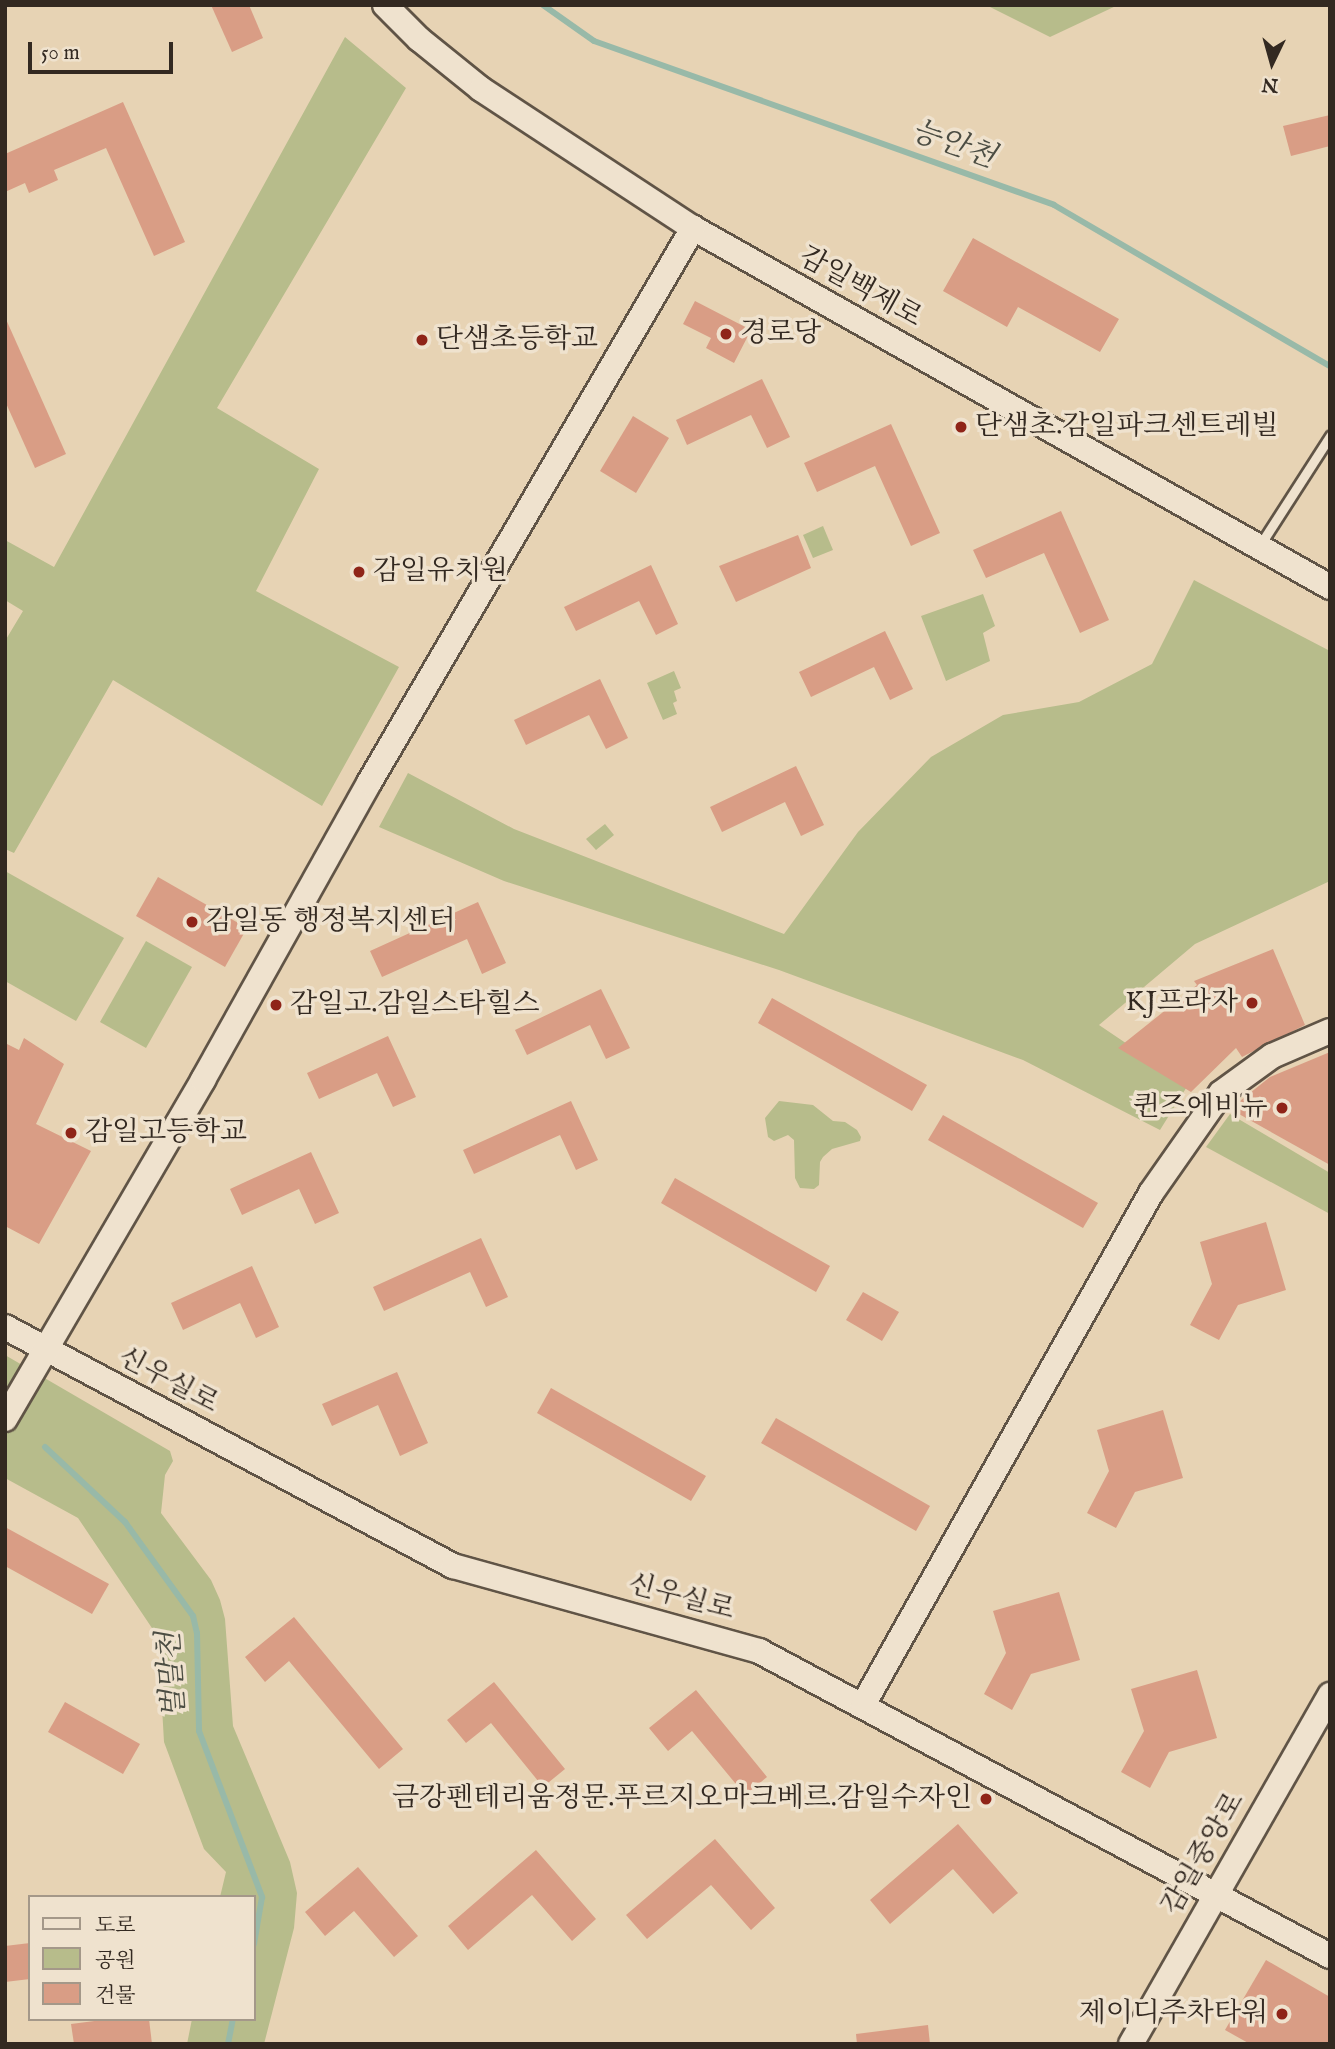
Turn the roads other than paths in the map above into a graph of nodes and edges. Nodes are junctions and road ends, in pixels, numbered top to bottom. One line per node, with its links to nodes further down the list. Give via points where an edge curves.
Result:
1 (385, 5): 2 (street, 감일백제로, via 481,89)
2 (693, 228): 4 (street, 감일백제로); 8 (street)
3 (1330, 436): 4 (lane)
4 (1260, 545): 5 (street, 감일백제로)
5 (1330, 587)
6 (1330, 1031): 11 (street, via 1272,1056 1221,1093 1151,1193)
7 (5, 1327): 8 (street, 신우실로)
8 (44, 1350): 9 (street); 11 (street, 신우실로, via 453,1566 759,1651)
9 (5, 1419)
10 (1330, 1695): 12 (street, 감일중앙로)
11 (863, 1705): 12 (street, 신우실로)
12 (1216, 1894): 13 (street, 신우실로); 14 (street, 감일중앙로)
13 (1330, 1956)
14 (1130, 2044)

